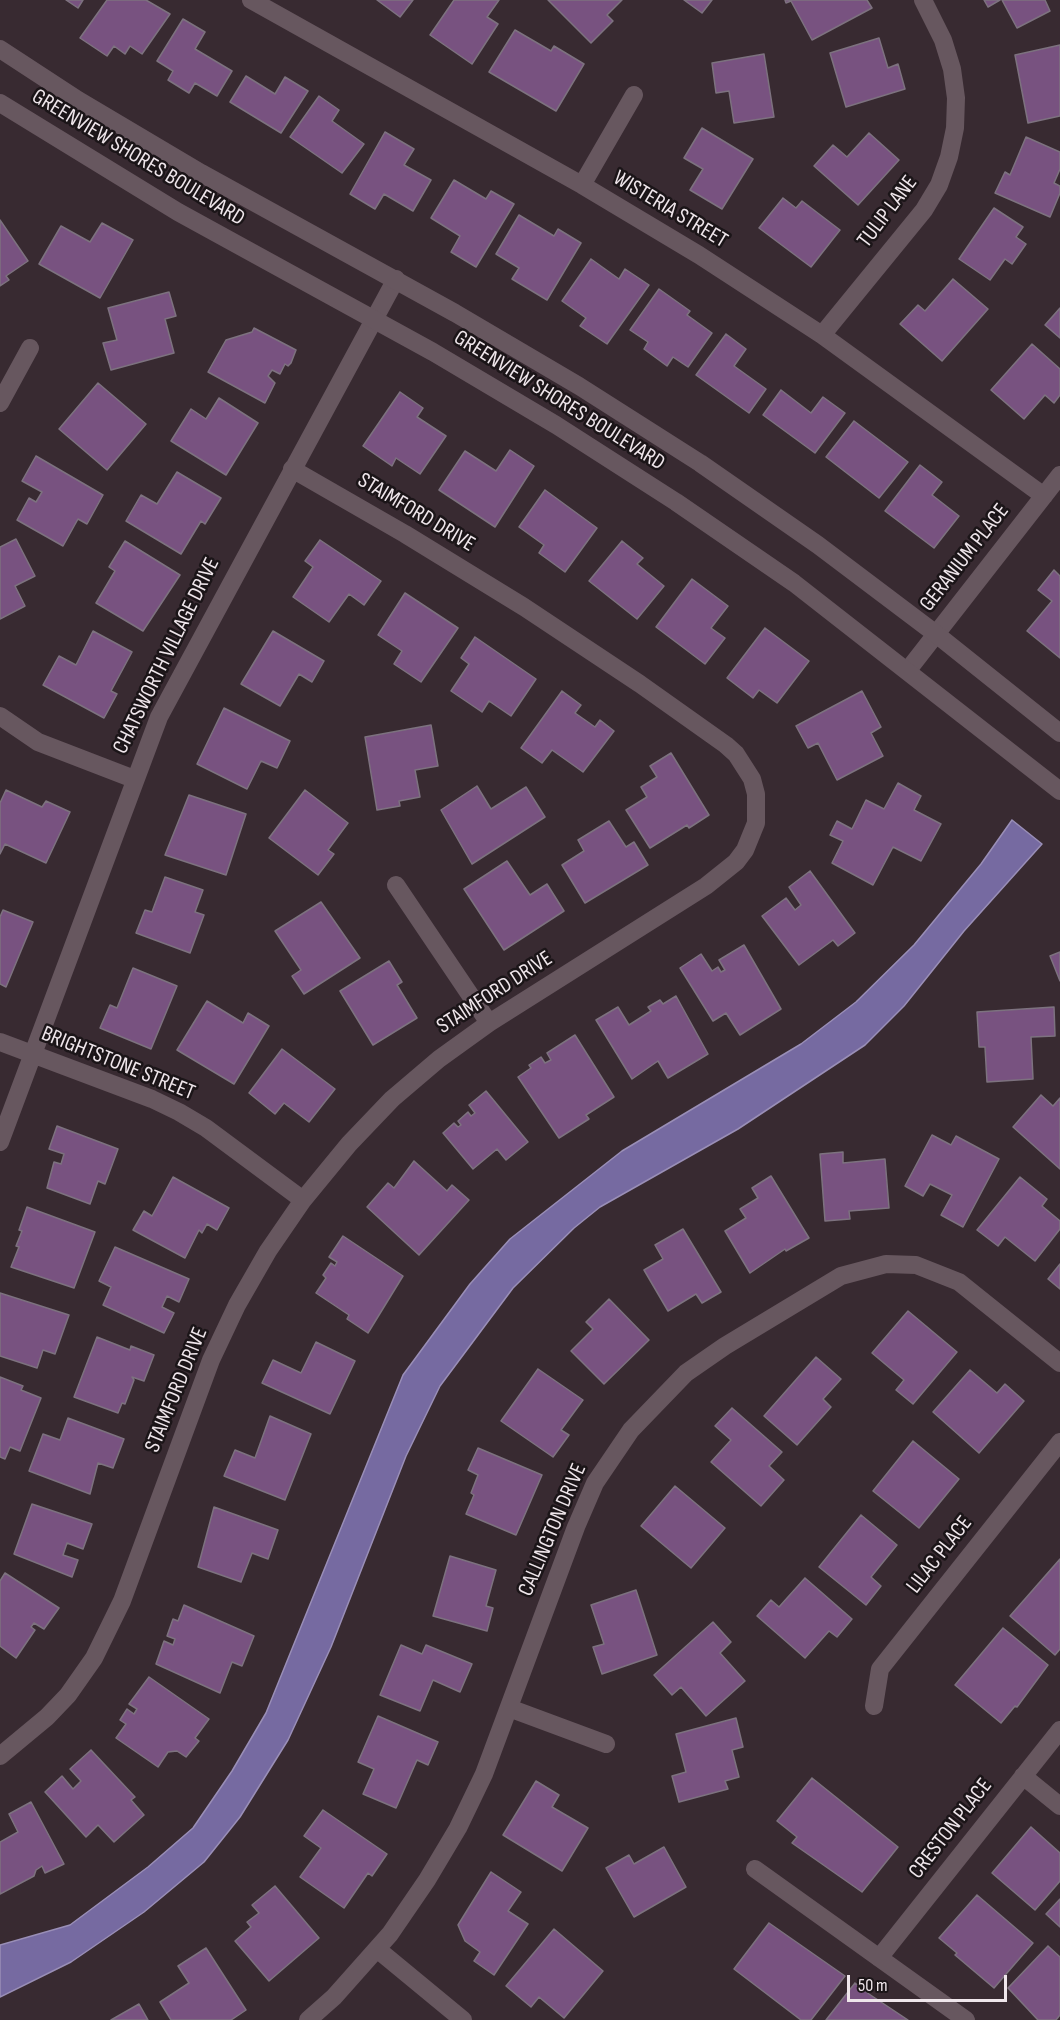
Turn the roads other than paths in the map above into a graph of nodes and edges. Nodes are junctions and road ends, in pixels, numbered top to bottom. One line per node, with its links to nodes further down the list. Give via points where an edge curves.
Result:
1 (250, 0): 3 (street, WISTERIA STREET)
2 (923, 0): 10 (street, TULIP LANE, via 952,69 955,128 949,157 924,210)
3 (278, 7): 7 (street, WISTERIA STREET)
4 (0, 50): 8 (street, GREENVIEW SHORES BOULEVARD, via 201,173)
5 (634, 95): 7 (street)
6 (0, 103): 9 (street, GREENVIEW SHORES BOULEVARD, via 178,212)
7 (582, 185): 10 (street, WISTERIA STREET)
8 (396, 279): 9 (street, CHATSWORTH VILLAGE DRIVE); 16 (street, GREENVIEW SHORES BOULEVARD, via 579,386 690,457 818,545)
9 (374, 319): 13 (street, CHATSWORTH VILLAGE DRIVE); 17 (street, GREENVIEW SHORES BOULEVARD, via 556,425 676,502 794,583)
10 (822, 335): 15 (street, WISTERIA STREET)
11 (30, 348): 12 (street)
12 (0, 403)
13 (292, 469): 20 (street, CHATSWORTH VILLAGE DRIVE, via 190,656); 23 (street, STAIMFORD DRIVE, via 416,540 631,677 726,745 752,779 756,823 736,862 670,911)
14 (1060, 476): 15 (street, GERANIUM PLACE)
15 (1044, 495): 16 (street, GERANIUM PLACE)
16 (936, 634): 17 (street, GERANIUM PLACE); 19 (street, GREENVIEW SHORES BOULEVARD)
17 (908, 670): 21 (street, GREENVIEW SHORES BOULEVARD)
18 (0, 716): 20 (street, via 38,742)
19 (1060, 733)
20 (134, 779): 25 (street, CHATSWORTH VILLAGE DRIVE)
21 (1060, 791)
22 (396, 885): 23 (street)
23 (489, 1023): 27 (street, STAIMFORD DRIVE, via 392,1099)
24 (0, 1042): 25 (street, BRIGHTSTONE STREET)
25 (32, 1054): 26 (street, CHATSWORTH VILLAGE DRIVE); 27 (street, BRIGHTSTONE STREET, via 179,1112)
26 (0, 1142)
27 (303, 1200): 34 (street, STAIMFORD DRIVE, via 268,1251 211,1360 109,1632 68,1695 37,1727)
28 (1060, 1363): 31 (street, CALLINGTON DRIVE, via 959,1282 931,1269 901,1264 870,1266 841,1276 725,1346 651,1406 596,1483)
29 (1060, 1442): 30 (street, LILAC PLACE, via 880,1669)
30 (874, 1706)
31 (509, 1708): 33 (street); 38 (street, CALLINGTON DRIVE, via 458,1828 427,1880)
32 (1060, 1730): 35 (street, CRESTON PLACE)
33 (606, 1743)
34 (0, 1756)
35 (1023, 1776): 36 (street); 39 (street, CRESTON PLACE)
36 (1060, 1806)
37 (755, 1869): 39 (street)
38 (377, 1949): 40 (street, CALLINGTON DRIVE); 41 (street)
39 (879, 1958): 42 (street)
40 (308, 2020)
41 (463, 2020)
42 (966, 2020)

